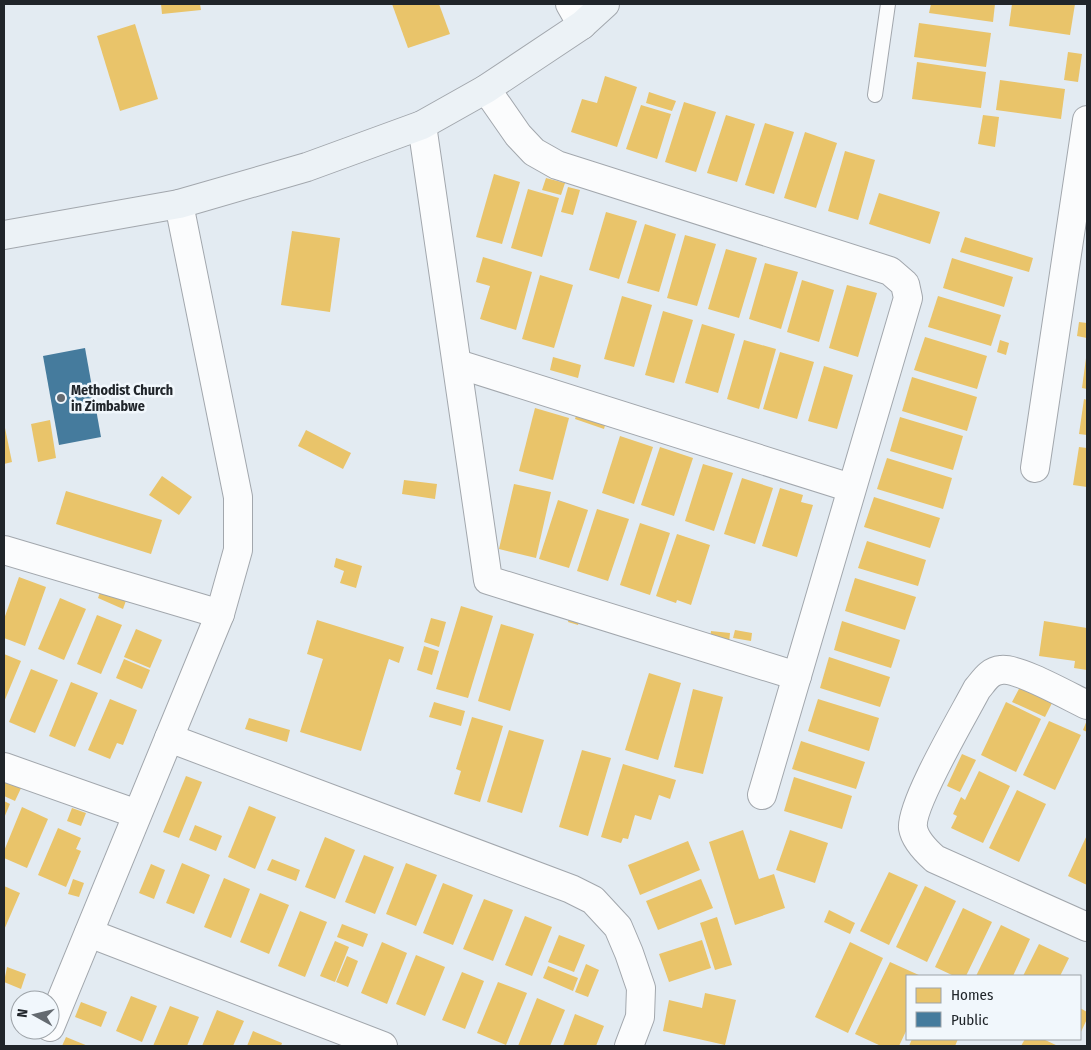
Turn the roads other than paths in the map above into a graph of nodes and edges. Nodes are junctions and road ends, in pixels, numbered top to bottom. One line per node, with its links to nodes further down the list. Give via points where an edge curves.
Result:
1 (605, 4): 3 (street)
2 (888, 4): 5 (lane)
3 (576, 14): 4 (street)
4 (486, 89): 7 (street); 12 (street, via 518,136 534,152 558,165 890,271 905,284 908,298)
5 (876, 95)
6 (1087, 120): 11 (street)
7 (422, 126): 8 (street, via 307,166); 10 (street)
8 (179, 204): 9 (street); 14 (street, via 238,497 238,550)
9 (4, 235)
10 (458, 364): 12 (street); 15 (street, via 488,580)
11 (1035, 468)
12 (851, 488): 15 (street)
13 (4, 550): 14 (street)
14 (220, 614): 17 (street)
15 (797, 676): 19 (street)
16 (1087, 705): 21 (street, via 1017,672 1001,669 988,675 977,689 916,805 913,828 921,846 935,859)
17 (169, 738): 20 (street); 25 (street, via 571,888 593,900 618,927 641,988 640,1017)
18 (4, 767): 20 (street)
19 (762, 795)
20 (137, 814): 22 (street)
21 (1087, 927)
22 (89, 934): 23 (street); 24 (street)
23 (60, 1003)
24 (383, 1046)
25 (628, 1046)

